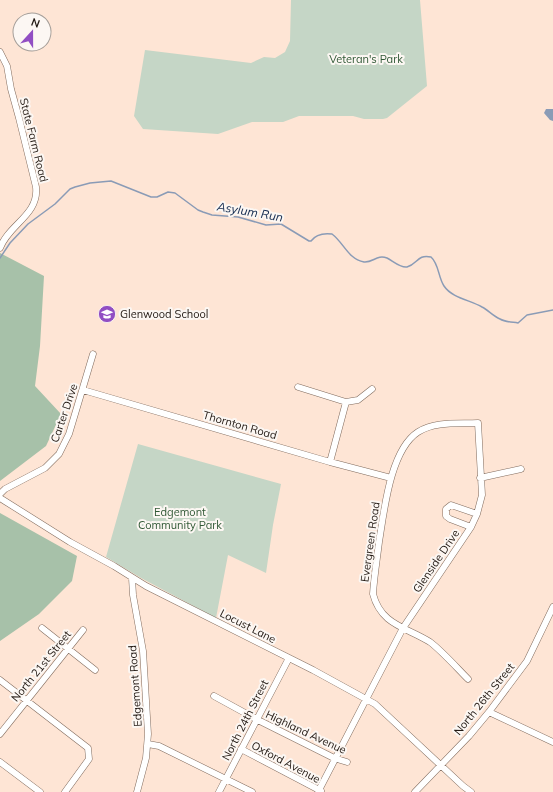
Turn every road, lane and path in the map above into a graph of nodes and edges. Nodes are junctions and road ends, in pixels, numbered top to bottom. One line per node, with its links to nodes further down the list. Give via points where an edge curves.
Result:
1 (0, 52): 2 (street, State Farm Road, via 7,66 37,194 32,208 6,236)
2 (0, 248)
3 (93, 354): 6 (street, Carter Drive)
4 (298, 388): 7 (street)
5 (372, 389): 7 (street, via 358,400)
6 (83, 390): 9 (street, Thornton Road); 13 (street, Carter Drive, via 69,434 59,454 45,468)
7 (346, 402): 9 (street)
8 (478, 423): 11 (street, Evergreen Road, via 430,426 418,432 409,439); 12 (street, Glenside Drive)
9 (330, 462): 11 (street, Thornton Road)
10 (521, 469): 12 (street)
11 (391, 478): 20 (street, Evergreen Road, via 385,503 373,594 376,605 384,617)
12 (480, 478): 15 (street, Glenside Drive, via 482,495)
13 (0, 494)
14 (0, 498): 17 (street, Locust Lane)
15 (478, 514): 16 (street, Glenside Drive); 16 (street, via 452,505 446,509 446,516 450,519)
16 (471, 527): 20 (street, Glenside Drive)
17 (132, 578): 23 (street, Locust Lane); 34 (street, Edgemont Road, via 143,651)
18 (553, 607): 30 (street, North 26th Street, via 527,661)
19 (42, 628): 22 (street)
20 (403, 628): 25 (street, Evergreen Road, via 431,643); 28 (street, Glenside Drive)
21 (83, 630): 22 (street, North 21st Street)
22 (68, 647): 24 (street); 29 (street, North 21st Street)
23 (289, 658): 28 (street, Locust Lane); 31 (street, North 24th Street)
24 (95, 670)
25 (468, 679)
26 (0, 680): 29 (street)
27 (214, 696): 31 (street, Highland Avenue)
28 (366, 698): 36 (street, Glenside Drive); 39 (street, Locust Lane)
29 (26, 700): 32 (street, North 21st Street); 43 (street, via 88,748 89,758)
30 (488, 712): 33 (street); 39 (street, North 26th Street)
31 (256, 719): 35 (street, North 24th Street); 36 (street, Highland Avenue)
32 (0, 734)
33 (553, 742)
34 (148, 744): 40 (street, via 159,746); 44 (street, Edgemont Road)
35 (241, 749): 40 (street, North 24th Street); 41 (street, Oxford Avenue)
36 (334, 758): 38 (street, Highland Avenue); 41 (street, Glenside Drive)
37 (0, 762): 42 (street)
38 (347, 762)
39 (440, 765): 47 (street, North 26th Street); 48 (street, Locust Lane)
40 (226, 779): 45 (street, North 24th Street); 46 (street)
41 (319, 791)
42 (40, 792)
43 (65, 792)
44 (138, 792)
45 (219, 792)
46 (252, 792)
47 (414, 792)
48 (471, 792)

